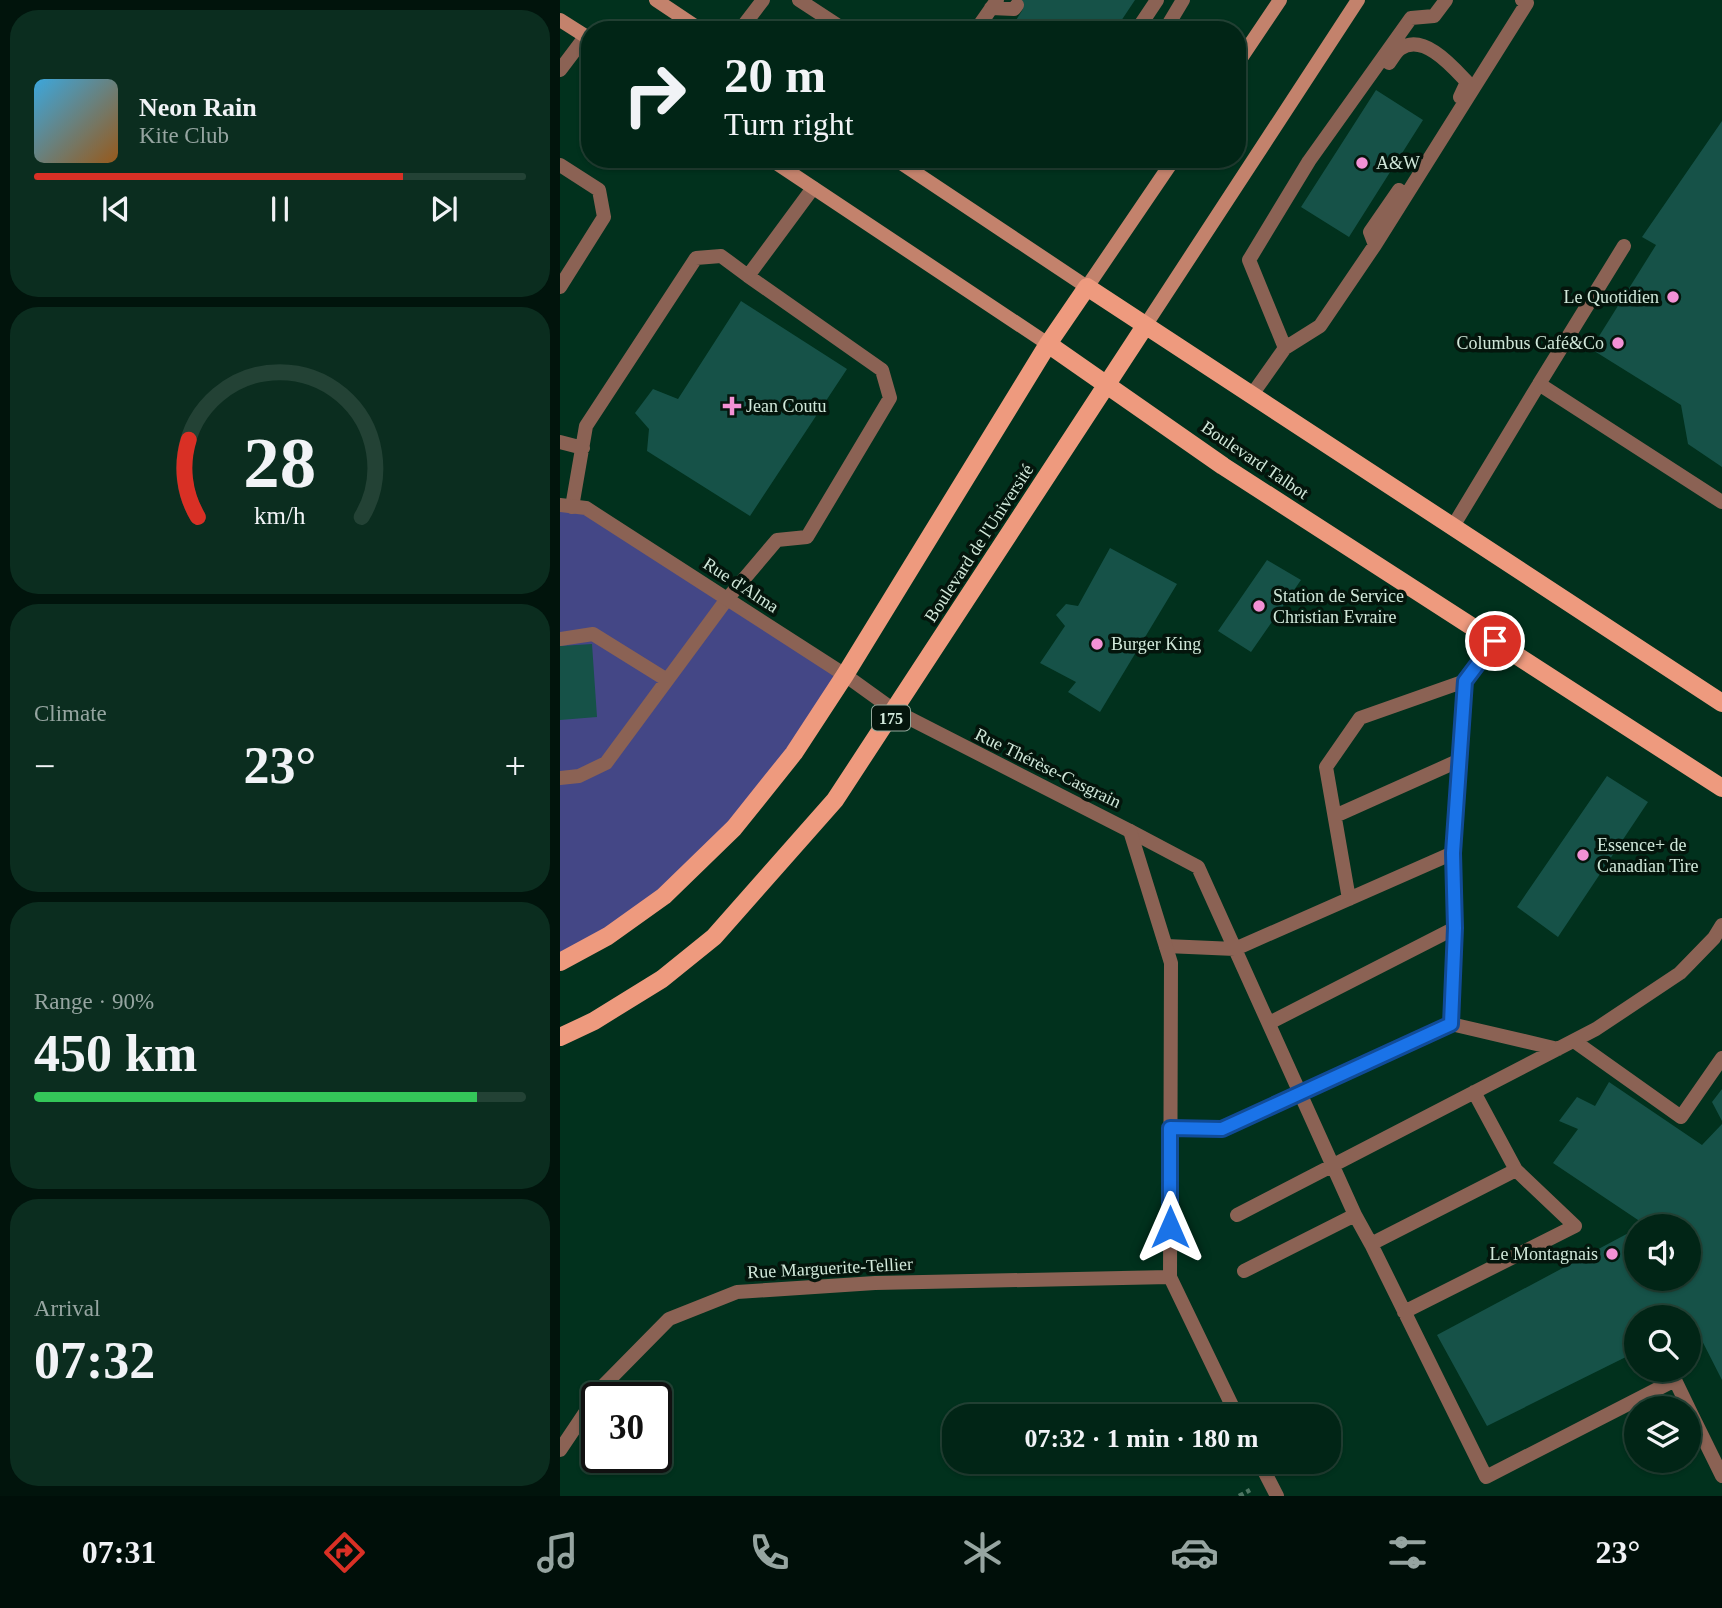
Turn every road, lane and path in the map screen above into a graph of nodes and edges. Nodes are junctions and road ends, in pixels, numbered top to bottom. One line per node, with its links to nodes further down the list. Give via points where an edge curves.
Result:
1 (656, 0): 13 (main road)
2 (763, 0): 14 (street)
3 (799, 0): 15 (street)
4 (1157, 0): 17 (street)
5 (1183, 0): 18 (street)
6 (1280, 0): 21 (main road)
7 (1358, 0): 34 (main road, Boulevard de l'Université)
8 (1446, 0): 23 (street, via 1434,16 1411,18)
9 (1522, 0): 29 (street, via 1527,3)
10 (994, 4): 11 (street, via 1014,9); 16 (street)
11 (1017, 5)
12 (560, 20): 19 (main road)
13 (688, 21)
14 (747, 21)
15 (831, 21)
16 (982, 21)
17 (1144, 21)
18 (1170, 21)
19 (581, 34)
20 (581, 46): 22 (street)
21 (1246, 51)
22 (560, 69)
23 (1309, 161): 29 (street, via 1321,155 1400,49 1426,47 1467,82 1453,111 1370,232); 36 (street, via 1249,260)
24 (560, 165): 32 (street, via 599,190 604,217)
25 (783, 168): 28 (main road, Boulevard Talbot)
26 (908, 168): 33 (main road)
27 (1168, 168): 33 (main road)
28 (813, 188): 31 (street); 35 (main road, Boulevard Talbot)
29 (1375, 245): 36 (street, via 1320,326)
30 (1624, 246): 38 (street)
31 (748, 276): 41 (street, via 721,256 696,258 586,426); 45 (street, via 882,370 890,398 807,537 776,540)
32 (560, 287)
33 (1087, 287): 34 (main road); 35 (main road)
34 (1144, 326): 37 (main road, Boulevard de l'Université / 175); 39 (main road)
35 (1048, 344): 37 (main road, Boulevard Talbot); 48 (main road)
36 (1285, 348): 39 (street)
37 (1107, 384): 47 (main road, Boulevard Talbot, via 1223,466); 52 (main road, Boulevard de l'Université / 175)
38 (1539, 384): 42 (street); 44 (street)
39 (1251, 396): 44 (main road)
40 (560, 442): 41 (street)
41 (583, 448): 43 (street)
42 (1722, 502)
43 (566, 506): 45 (street, Rue d'Alma, via 586,508)
44 (1452, 527): 51 (main road)
45 (727, 599): 48 (street, Rue d'Alma); 49 (street)
46 (560, 639): 49 (street, via 593,634)
47 (1495, 641): 50 (street); 55 (main road, Boulevard Talbot)
48 (845, 675): 52 (street, Rue d'Alma); 64 (main road, via 734,828 664,896 608,936)
49 (667, 680): 54 (street, via 606,763 579,776)
50 (1465, 681): 53 (street); 56 (street, via 1360,718 1326,767)
51 (1722, 703)
52 (895, 711): 57 (street, Rue Thérèse-Casgrain); 67 (main road, Boulevard de l'Université / 175, via 835,800 714,937 662,979)
53 (1460, 760): 56 (street); 58 (street)
54 (560, 778)
55 (1722, 788)
56 (1335, 816): 59 (street)
57 (1130, 831): 62 (street, Rue Thérèse-Casgrain); 63 (street, via 1198,867)
58 (1453, 853): 59 (street); 61 (street)
59 (1349, 899): 63 (street)
60 (1722, 925): 68 (street, via 1680,974)
61 (1455, 928): 65 (street); 66 (street)
62 (1166, 946): 63 (street); 73 (street, Rue Thérèse-Casgrain, via 1171,963)
63 (1235, 949): 65 (street)
64 (560, 962)
65 (1269, 1023): 72 (street)
66 (1451, 1024): 69 (street); 72 (street)
67 (560, 1037)
68 (1574, 1041): 69 (street); 70 (street, via 1681,1117)
69 (1558, 1049): 71 (street)
70 (1722, 1058)
71 (1474, 1092): 74 (street); 75 (street)
72 (1300, 1093): 73 (street, via 1222,1129); 74 (street)
73 (1170, 1128): 80 (street, Rue Thérèse-Casgrain)
74 (1333, 1166): 76 (street); 77 (street)
75 (1516, 1170): 78 (street); 81 (street, via 1575,1226)
76 (1237, 1215)
77 (1355, 1215): 78 (street); 79 (street)
78 (1371, 1244): 81 (street)
79 (1244, 1271)
80 (1170, 1277): 84 (street, Rue Thérèse-Casgrain); 87 (street, Rue Marguerite-Tellier, via 875,1283 737,1292 668,1319 603,1386)
81 (1404, 1312): 85 (street, via 1486,1477)
82 (1644, 1396): 83 (street, via 1675,1380)
83 (1683, 1396)
84 (1231, 1404)
85 (1624, 1406)
86 (1701, 1433): 89 (street)
87 (560, 1450)
88 (1266, 1474): 90 (street)
89 (1722, 1476)
90 (1277, 1496)

